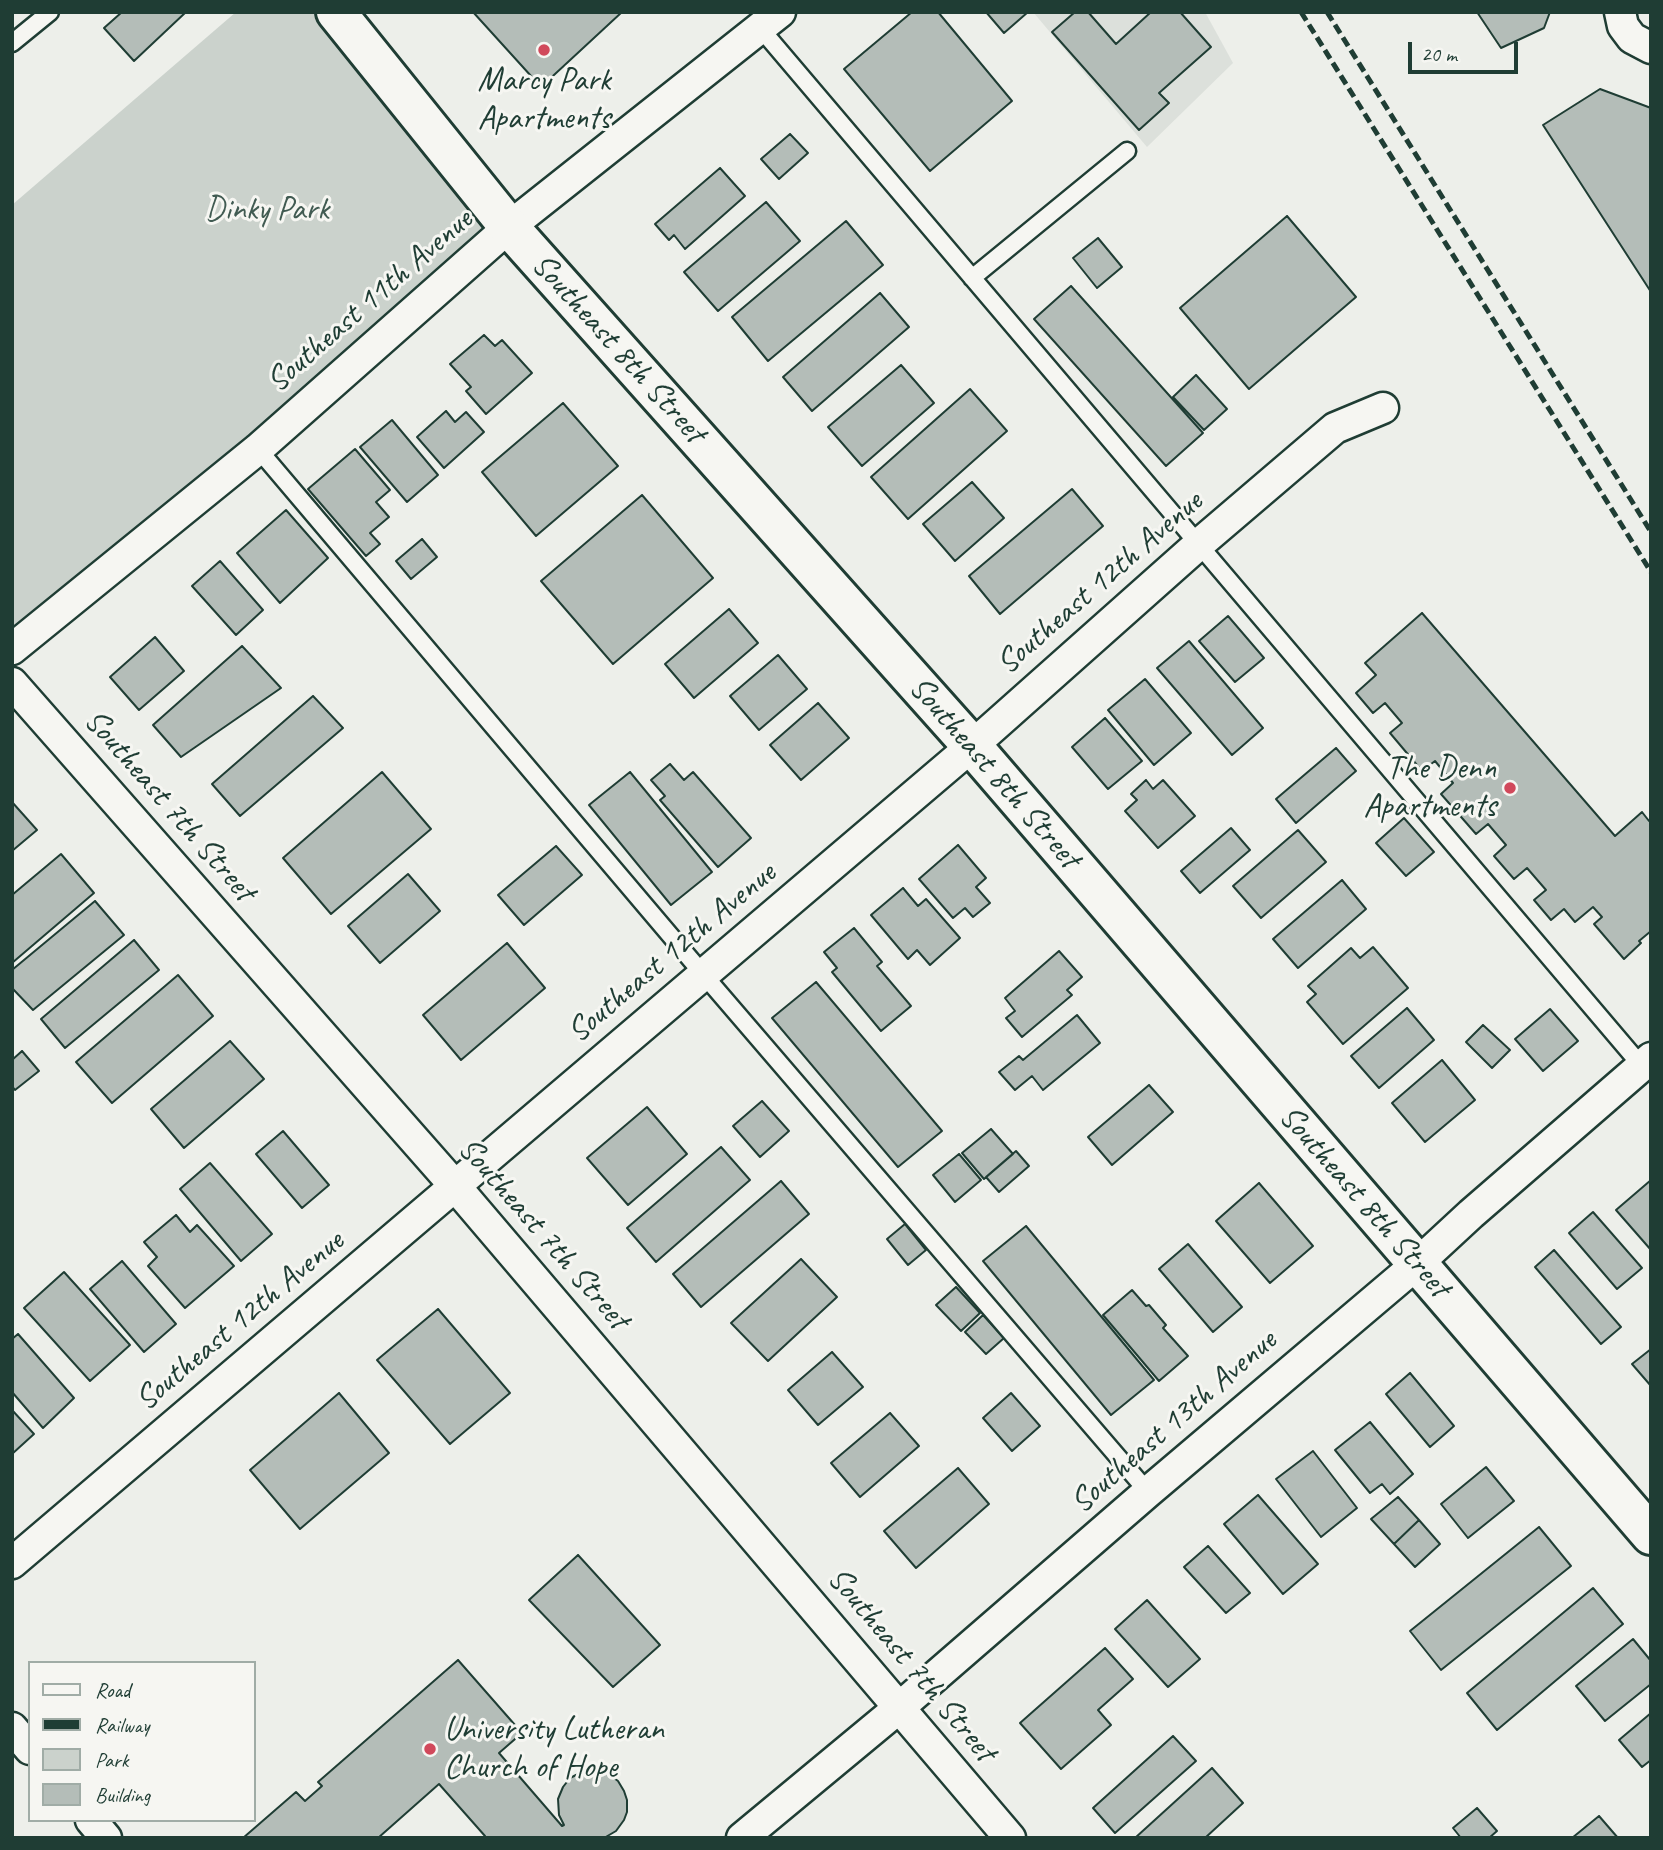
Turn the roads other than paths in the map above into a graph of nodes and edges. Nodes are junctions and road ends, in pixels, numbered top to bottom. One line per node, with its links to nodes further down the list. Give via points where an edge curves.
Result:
1 (50, 12): 5 (lane)
2 (336, 12): 8 (street, Southeast 8th Street)
3 (1622, 19): 6 (street, via 1632,38)
4 (771, 21): 8 (street, Southeast 11th Avenue); 9 (lane)
5 (12, 43)
6 (1651, 48)
7 (1127, 151): 9 (lane)
8 (509, 227): 11 (street, Southeast 11th Avenue); 15 (street, Southeast 8th Street)
9 (972, 278): 12 (lane)
10 (1382, 408): 12 (street, Southeast 12th Avenue, via 1335,428)
11 (258, 449): 13 (street, Southeast 11th Avenue); 16 (lane)
12 (1198, 545): 15 (street, Southeast 12th Avenue); 17 (lane)
13 (12, 649)
14 (12, 683): 18 (street, Southeast 7th Street)
15 (972, 746): 16 (street, Southeast 12th Avenue); 19 (street, Southeast 8th Street)
16 (704, 975): 18 (street, Southeast 12th Avenue); 20 (lane)
17 (1648, 1067): 19 (street, Southeast 13th Avenue)
18 (454, 1186): 22 (street, Southeast 12th Avenue); 23 (street, Southeast 7th Street)
19 (1417, 1264): 20 (street, Southeast 13th Avenue); 21 (street, Southeast 8th Street)
20 (1148, 1492): 23 (street, Southeast 13th Avenue)
21 (1651, 1535)
22 (12, 1563)
23 (900, 1707): 28 (street, Southeast 13th Avenue); 29 (street, Southeast 7th Street)
24 (12, 1728): 25 (street)
25 (28, 1747)
26 (93, 1822): 27 (street)
27 (106, 1838)
28 (742, 1838)
29 (1010, 1838)

